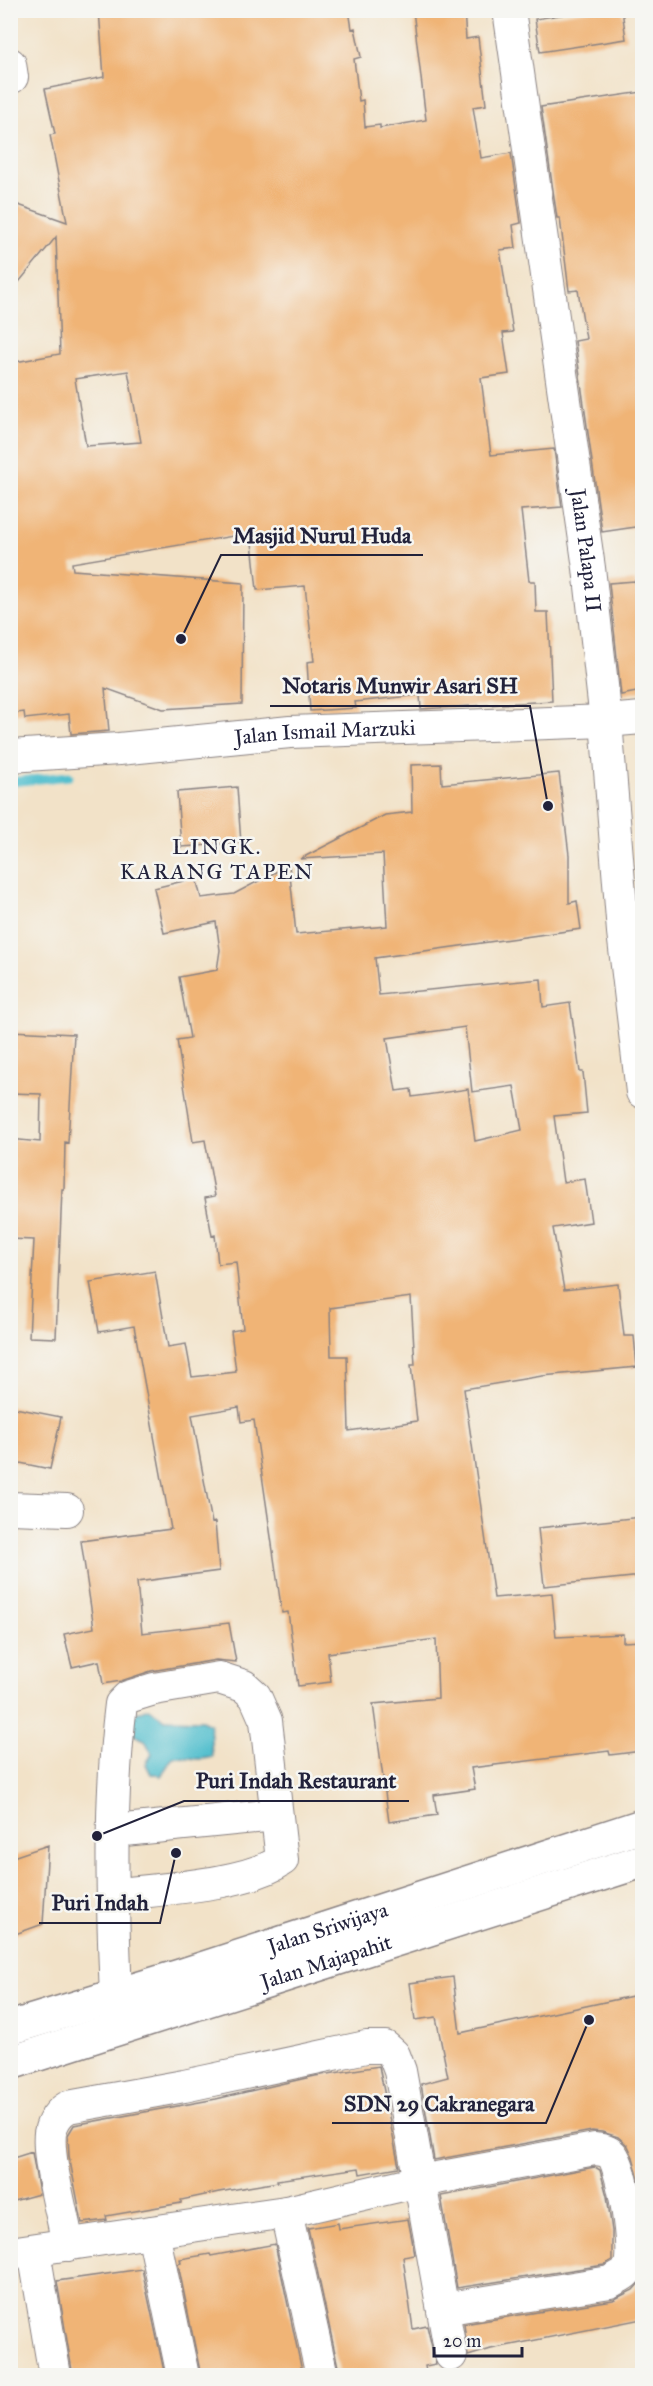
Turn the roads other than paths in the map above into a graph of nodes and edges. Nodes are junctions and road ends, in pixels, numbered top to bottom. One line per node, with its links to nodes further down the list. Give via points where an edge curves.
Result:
1 (509, 10): 3 (street, Jalan Palapa II, via 589,568)
2 (642, 718): 3 (street, Jalan Ismail Marzuki)
3 (606, 721): 4 (street, Jalan Ismail Marzuki, via 290,732); 5 (street, Jalan Palapa II, via 623,932)
4 (10, 756)
5 (642, 1092)
6 (10, 1508): 7 (street)
7 (67, 1510)
8 (276, 1815): 10 (street); 10 (street, via 266,1721 255,1696 244,1686 219,1678 154,1689 129,1697 121,1704); 12 (street, via 282,1860 275,1865 241,1878)
9 (642, 1826): 13 (main road, Jalan Sriwijaya)
10 (114, 1831): 12 (street)
11 (642, 1861): 15 (main road, Jalan Majapahit)
12 (113, 1895): 13 (street)
13 (116, 1996): 14 (main road, Jalan Sriwijaya)
14 (10, 2028)
15 (10, 2063)
16 (420, 2181): 17 (street); 19 (street, via 394,2055 385,2047 366,2048 60,2111 50,2131 50,2149); 21 (street); 21 (street, via 595,2149 612,2156 620,2171 631,2244 630,2267 624,2273 610,2282)
17 (286, 2212): 18 (street); 25 (street)
18 (153, 2232): 19 (street); 24 (street)
19 (68, 2245): 20 (street)
20 (22, 2252): 23 (street)
21 (443, 2309): 22 (street)
22 (452, 2355)
23 (55, 2376)
24 (183, 2376)
25 (322, 2376)

